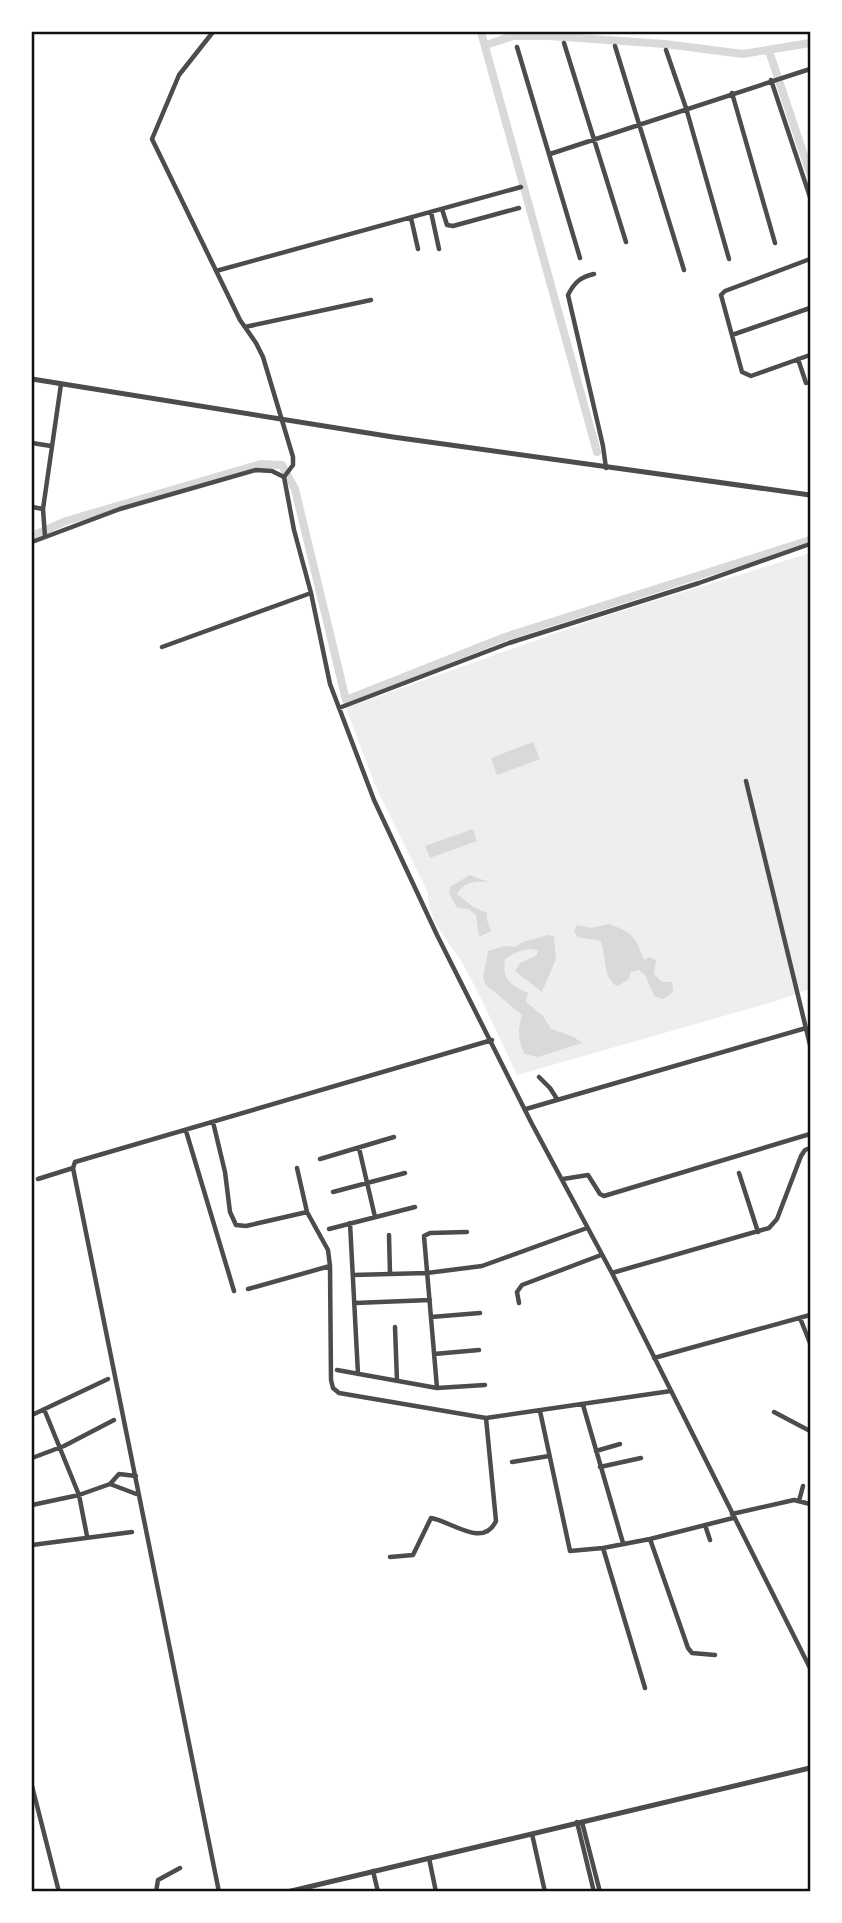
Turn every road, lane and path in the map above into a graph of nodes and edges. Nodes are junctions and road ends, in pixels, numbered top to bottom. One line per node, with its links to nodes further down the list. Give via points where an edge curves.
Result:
1 (213, 32): 27 (street, via 179,75 152,139)
2 (564, 43): 11 (street)
3 (615, 46): 10 (street)
4 (517, 47): 12 (street)
5 (666, 50): 9 (street)
6 (810, 69): 7 (street)
7 (773, 79): 8 (street); 14 (street)
8 (732, 93): 9 (street); 20 (street)
9 (686, 108): 10 (street); 24 (street)
10 (640, 124): 11 (street); 26 (street)
11 (595, 139): 12 (street); 19 (street)
12 (550, 154): 23 (street)
13 (521, 187): 16 (street)
14 (810, 198)
15 (519, 208): 16 (street, via 453,226 447,225)
16 (442, 209): 17 (street)
17 (430, 212): 18 (street); 22 (street)
18 (411, 218): 21 (street); 27 (street)
19 (626, 242)
20 (775, 243)
21 (418, 249)
22 (439, 249)
23 (580, 258)
24 (729, 258)
25 (810, 259): 32 (street, via 724,291)
26 (684, 270)
27 (216, 271): 31 (street)
28 (594, 274): 41 (street, via 581,278 568,295)
29 (371, 300): 31 (street)
30 (810, 308): 32 (street)
31 (245, 327): 38 (street, via 263,357)
32 (732, 335): 34 (street, via 746,375)
33 (810, 355): 34 (street)
34 (798, 359): 36 (street)
35 (32, 379): 37 (street)
36 (806, 383)
37 (61, 384): 38 (street); 40 (street)
38 (282, 419): 41 (street); 42 (street, via 293,465)
39 (32, 443): 40 (street)
40 (51, 446): 45 (street)
41 (606, 468): 43 (street)
42 (285, 476): 46 (street, via 256,470); 49 (street)
43 (810, 495)
44 (32, 507): 45 (street)
45 (43, 509): 46 (street)
46 (44, 534): 47 (street)
47 (32, 542)
48 (810, 544): 51 (street, via 509,643)
49 (311, 593): 50 (street); 51 (street)
50 (162, 647)
51 (339, 708): 54 (street, via 374,800)
52 (746, 780): 53 (street)
53 (806, 1028): 55 (street); 57 (street)
54 (492, 1040): 58 (street); 59 (street)
55 (810, 1045)
56 (539, 1077): 57 (street)
57 (557, 1099): 58 (street)
58 (526, 1109): 71 (street)
59 (213, 1122): 60 (street); 75 (street, via 236,1225 246,1227)
60 (186, 1130): 66 (street, via 75,1162); 90 (street)
61 (810, 1135): 71 (street, via 604,1196 588,1175)
62 (394, 1137): 64 (street)
63 (810, 1147): 80 (street, via 801,1156 774,1223)
64 (359, 1148): 65 (street); 72 (street)
65 (320, 1159)
66 (73, 1168): 70 (street); 126 (street)
67 (297, 1168): 75 (street)
68 (405, 1173): 72 (street)
69 (739, 1173): 80 (street)
70 (38, 1179)
71 (563, 1179): 78 (street)
72 (367, 1182): 73 (street); 76 (street)
73 (333, 1192)
74 (415, 1207): 76 (street)
75 (307, 1212): 84 (street, via 328,1250)
76 (375, 1217): 77 (street)
77 (350, 1223): 79 (street); 88 (street)
78 (587, 1228): 83 (street); 85 (street, via 482,1266)
79 (329, 1229)
80 (758, 1231): 86 (street)
81 (467, 1232): 85 (street, via 426,1234)
82 (389, 1235): 87 (street)
83 (601, 1255): 86 (street); 93 (street, via 522,1285 517,1292)
84 (330, 1266): 89 (street); 115 (street, via 333,1388 339,1393)
85 (427, 1273): 87 (street); 91 (street)
86 (612, 1273): 102 (street)
87 (390, 1274): 88 (street)
88 (353, 1275): 92 (street)
89 (248, 1289)
90 (234, 1291)
91 (429, 1300): 92 (street); 96 (street)
92 (355, 1303): 104 (street)
93 (519, 1303)
94 (480, 1313): 96 (street)
95 (810, 1315): 97 (street)
96 (431, 1317): 101 (street)
97 (800, 1318): 99 (street); 102 (street)
98 (395, 1327): 106 (street)
99 (810, 1343)
100 (479, 1350): 101 (street)
101 (434, 1354): 108 (street)
102 (654, 1358): 109 (street)
103 (337, 1370): 104 (street)
104 (358, 1374): 106 (street)
105 (108, 1379): 111 (street)
106 (397, 1381): 108 (street)
107 (485, 1385): 108 (street)
108 (437, 1388)
109 (671, 1391): 110 (street); 134 (street)
110 (583, 1405): 112 (street); 120 (street)
111 (44, 1409): 114 (street); 119 (street)
112 (540, 1411): 115 (street); 121 (street)
113 (774, 1412): 117 (street)
114 (32, 1415)
115 (486, 1418): 143 (street, via 493,1528 478,1534 431,1518 413,1555)
116 (114, 1420): 119 (street)
117 (810, 1431)
118 (620, 1444): 120 (street)
119 (60, 1447): 122 (street); 129 (street)
120 (596, 1451): 125 (street)
121 (549, 1456): 124 (street); 142 (street, via 569,1550)
122 (32, 1458)
123 (641, 1458): 125 (street)
124 (512, 1462)
125 (600, 1467): 140 (street)
126 (135, 1476): 127 (street, via 119,1474); 130 (street)
127 (110, 1484): 129 (street); 130 (street)
128 (803, 1486): 131 (street)
129 (79, 1495): 133 (street); 137 (street)
130 (139, 1495): 156 (street)
131 (800, 1501): 132 (street); 134 (street)
132 (810, 1504)
133 (32, 1505)
134 (733, 1516): 135 (street); 145 (street)
135 (705, 1525): 138 (street); 139 (street)
136 (132, 1532): 137 (street)
137 (86, 1536): 141 (street)
138 (650, 1539): 140 (street); 144 (street, via 688,1648 692,1653)
139 (710, 1540)
140 (623, 1543): 142 (street)
141 (32, 1545)
142 (603, 1548): 146 (street)
143 (390, 1557)
144 (715, 1655)
145 (810, 1668)
146 (645, 1688)
147 (810, 1768): 149 (street)
148 (32, 1786): 154 (street)
149 (580, 1822): 150 (street); 161 (street)
150 (532, 1834): 151 (street); 160 (street)
151 (429, 1857): 153 (street); 159 (street)
152 (180, 1868): 155 (street, via 158,1880)
153 (373, 1871): 157 (street); 158 (street)
154 (59, 1892)
155 (156, 1892)
156 (219, 1892)
157 (287, 1892)
158 (378, 1892)
159 (436, 1892)
160 (545, 1892)
161 (597, 1892)

